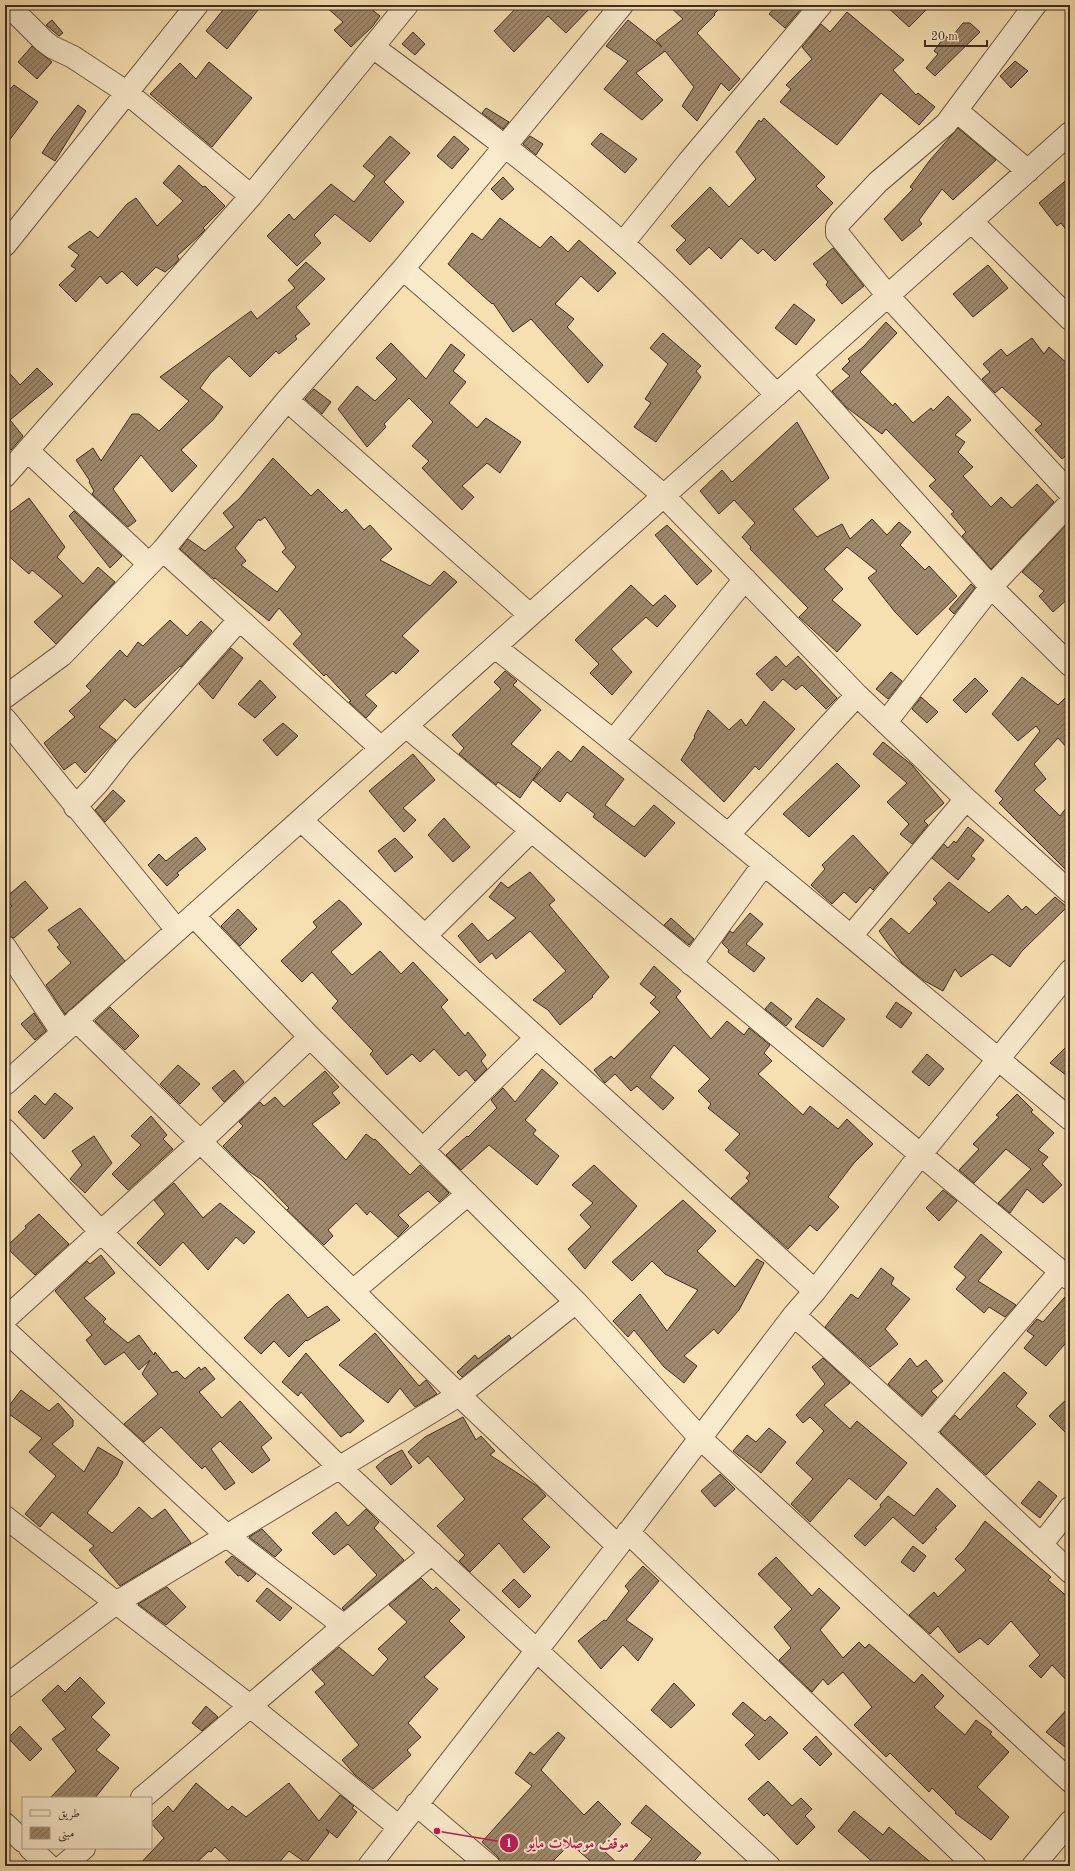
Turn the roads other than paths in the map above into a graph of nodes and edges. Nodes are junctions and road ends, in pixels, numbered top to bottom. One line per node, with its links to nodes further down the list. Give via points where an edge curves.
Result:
1 (8, 5): 8 (street, via 52,47 73,57)
2 (197, 5): 8 (street)
3 (407, 5): 7 (street)
4 (622, 5): 11 (street)
5 (821, 5): 15 (street)
6 (1035, 5): 9 (street)
7 (373, 47): 11 (street); 13 (street)
8 (126, 92): 13 (street); 16 (street)
9 (957, 111): 12 (street); 18 (street, via 946,124 878,182 837,227 837,234)
10 (1070, 133): 12 (street)
11 (505, 146): 15 (street); 17 (street)
12 (1028, 171): 14 (street)
13 (252, 196): 23 (street)
14 (971, 222): 18 (street); 19 (street)
15 (623, 243): 21 (street)
16 (5, 245)
17 (403, 269): 22 (street); 26 (street)
18 (888, 296): 20 (street); 25 (street)
19 (1070, 319)
20 (800, 374): 21 (street); 30 (street)
21 (777, 395): 26 (street)
22 (287, 400): 28 (street); 31 (street)
23 (28, 451): 24 (street); 28 (street)
24 (5, 476)
25 (1070, 493)
26 (664, 496): 29 (street); 31 (street)
27 (1070, 502): 30 (street)
28 (156, 557): 32 (street); 36 (street, via 62,655)
29 (745, 579): 35 (street); 40 (street)
30 (991, 587): 34 (street); 38 (street)
31 (530, 615): 33 (street)
32 (239, 620): 41 (street); 43 (street)
33 (494, 647): 39 (street); 40 (street)
34 (1070, 665)
35 (857, 696): 38 (street); 46 (street)
36 (5, 698)
37 (5, 719): 43 (street)
38 (886, 722): 42 (street)
39 (406, 726): 41 (street); 45 (street)
40 (614, 740): 46 (street)
41 (381, 748): 44 (street)
42 (966, 799): 48 (street); 52 (street)
43 (75, 807): 50 (street)
44 (301, 820): 49 (street); 51 (street)
45 (532, 831): 51 (street); 54 (street)
46 (729, 834): 47 (street)
47 (764, 864): 52 (street); 54 (street)
48 (1070, 892)
49 (194, 916): 50 (street); 57 (street)
50 (177, 930): 56 (street)
51 (425, 936): 58 (street)
52 (851, 936): 59 (street)
53 (5, 946): 56 (street)
54 (691, 964): 65 (street)
55 (1070, 971): 59 (street)
56 (69, 1026): 60 (street); 63 (street)
57 (310, 1037): 63 (street); 64 (street)
58 (536, 1038): 64 (street); 70 (street)
59 (999, 1060): 61 (street); 65 (street)
60 (5, 1084)
61 (1070, 1119)
62 (5, 1130): 67 (street)
63 (200, 1142): 67 (street); 69 (street)
64 (423, 1149): 66 (street)
65 (921, 1154): 68 (street); 70 (street)
66 (468, 1194): 69 (street); 71 (street)
67 (101, 1232): 73 (street); 78 (street)
68 (1066, 1275): 76 (street)
69 (353, 1291): 75 (street)
70 (815, 1291): 72 (street)
71 (576, 1302): 75 (street); 77 (street)
72 (794, 1315): 76 (street); 77 (street)
73 (5, 1319)
74 (5, 1330): 81 (street)
75 (459, 1394): 78 (street); 82 (street)
76 (923, 1433): 83 (street)
77 (700, 1438): 82 (street); 91 (street)
78 (340, 1468): 81 (street); 84 (street)
79 (1070, 1508): 83 (street)
80 (5, 1517): 86 (street)
81 (227, 1536): 86 (street); 87 (street)
82 (623, 1539): 88 (street); 105 (street)
83 (1041, 1545): 85 (street)
84 (432, 1553): 87 (street); 88 (street)
85 (1070, 1572)
86 (116, 1603): 89 (street); 90 (street)
87 (344, 1626): 90 (street)
88 (536, 1652): 93 (street); 104 (street)
89 (5, 1687)
90 (250, 1706): 92 (street); 96 (street)
91 (1070, 1781)
92 (143, 1797)
93 (416, 1804): 96 (street); 103 (street)
94 (1070, 1822): 106 (street)
95 (5, 1824): 97 (street)
96 (399, 1827): 102 (street)
97 (22, 1840)
98 (31, 1849): 100 (street)
99 (83, 1849): 101 (street)
100 (49, 1866)
101 (63, 1866)
102 (369, 1866)
103 (489, 1866)
104 (769, 1866)
105 (975, 1866)
106 (1033, 1866)

